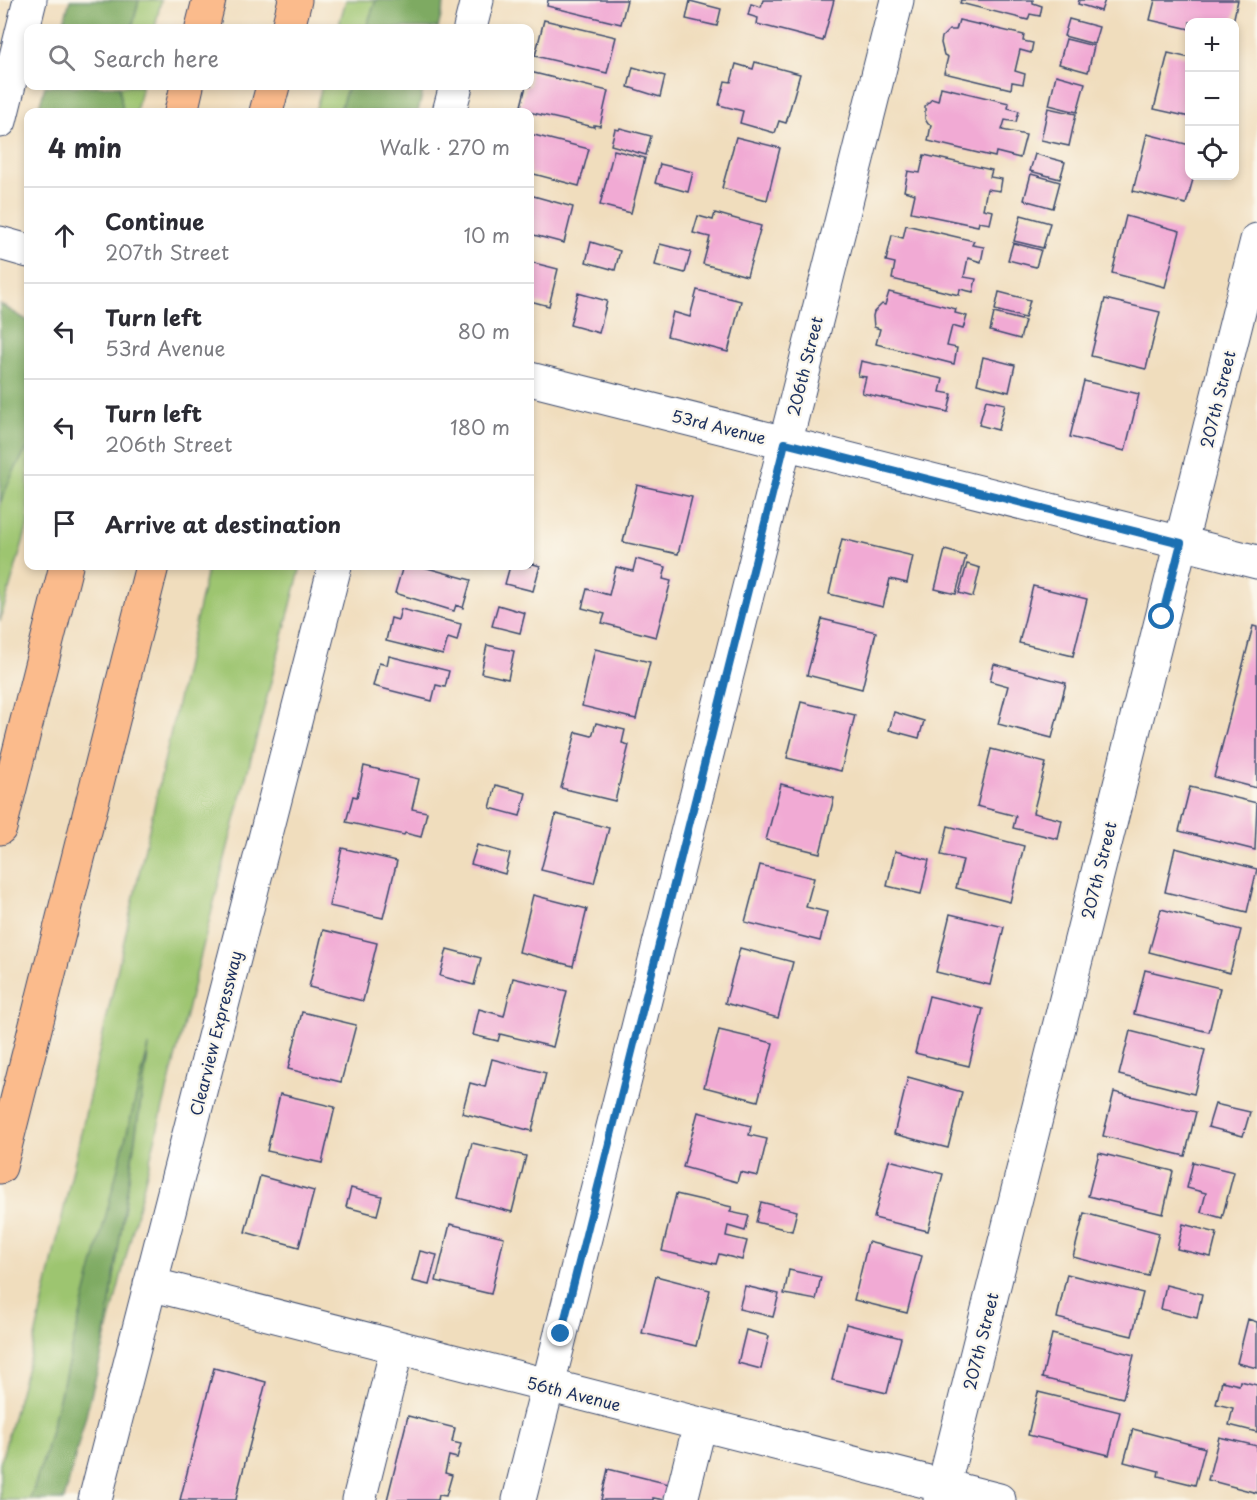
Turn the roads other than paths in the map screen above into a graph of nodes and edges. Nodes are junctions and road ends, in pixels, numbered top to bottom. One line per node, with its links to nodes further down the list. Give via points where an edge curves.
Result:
1 (30, 0): 6 (street)
2 (209, 0): 8 (highway)
3 (295, 0): 9 (highway)
4 (477, 0): 10 (street)
5 (897, 0): 20 (street, 206th Street)
6 (24, 24)
7 (24, 24): 17 (street)
8 (203, 24)
9 (289, 24)
10 (471, 24)
11 (187, 90): 14 (highway)
12 (272, 90): 15 (highway)
13 (455, 90): 16 (street)
14 (182, 108)
15 (267, 108)
16 (450, 108)
17 (0, 121)
18 (1257, 240): 21 (street, 207th Street)
19 (534, 380): 20 (street, 53rd Avenue)
20 (785, 443): 21 (street, 53rd Avenue); 30 (street, 206th Street)
21 (1181, 543): 22 (street, 53rd Avenue); 32 (street, 207th Street)
22 (1257, 562)
23 (65, 570): 26 (highway)
24 (151, 570): 27 (highway)
25 (334, 570): 28 (street, Clearview Expressway)
26 (0, 828)
27 (0, 1167)
28 (150, 1284): 29 (street, 56th Avenue); 33 (street, Clearview Expressway)
29 (397, 1348): 30 (street, 56th Avenue); 34 (street)
30 (548, 1386): 31 (street, 56th Avenue); 35 (street, 206th Street)
31 (700, 1424): 32 (street, 56th Avenue); 36 (street)
32 (942, 1493): 37 (street, 56th Avenue)
33 (95, 1500)
34 (359, 1500)
35 (519, 1500)
36 (681, 1500)
37 (999, 1500)

